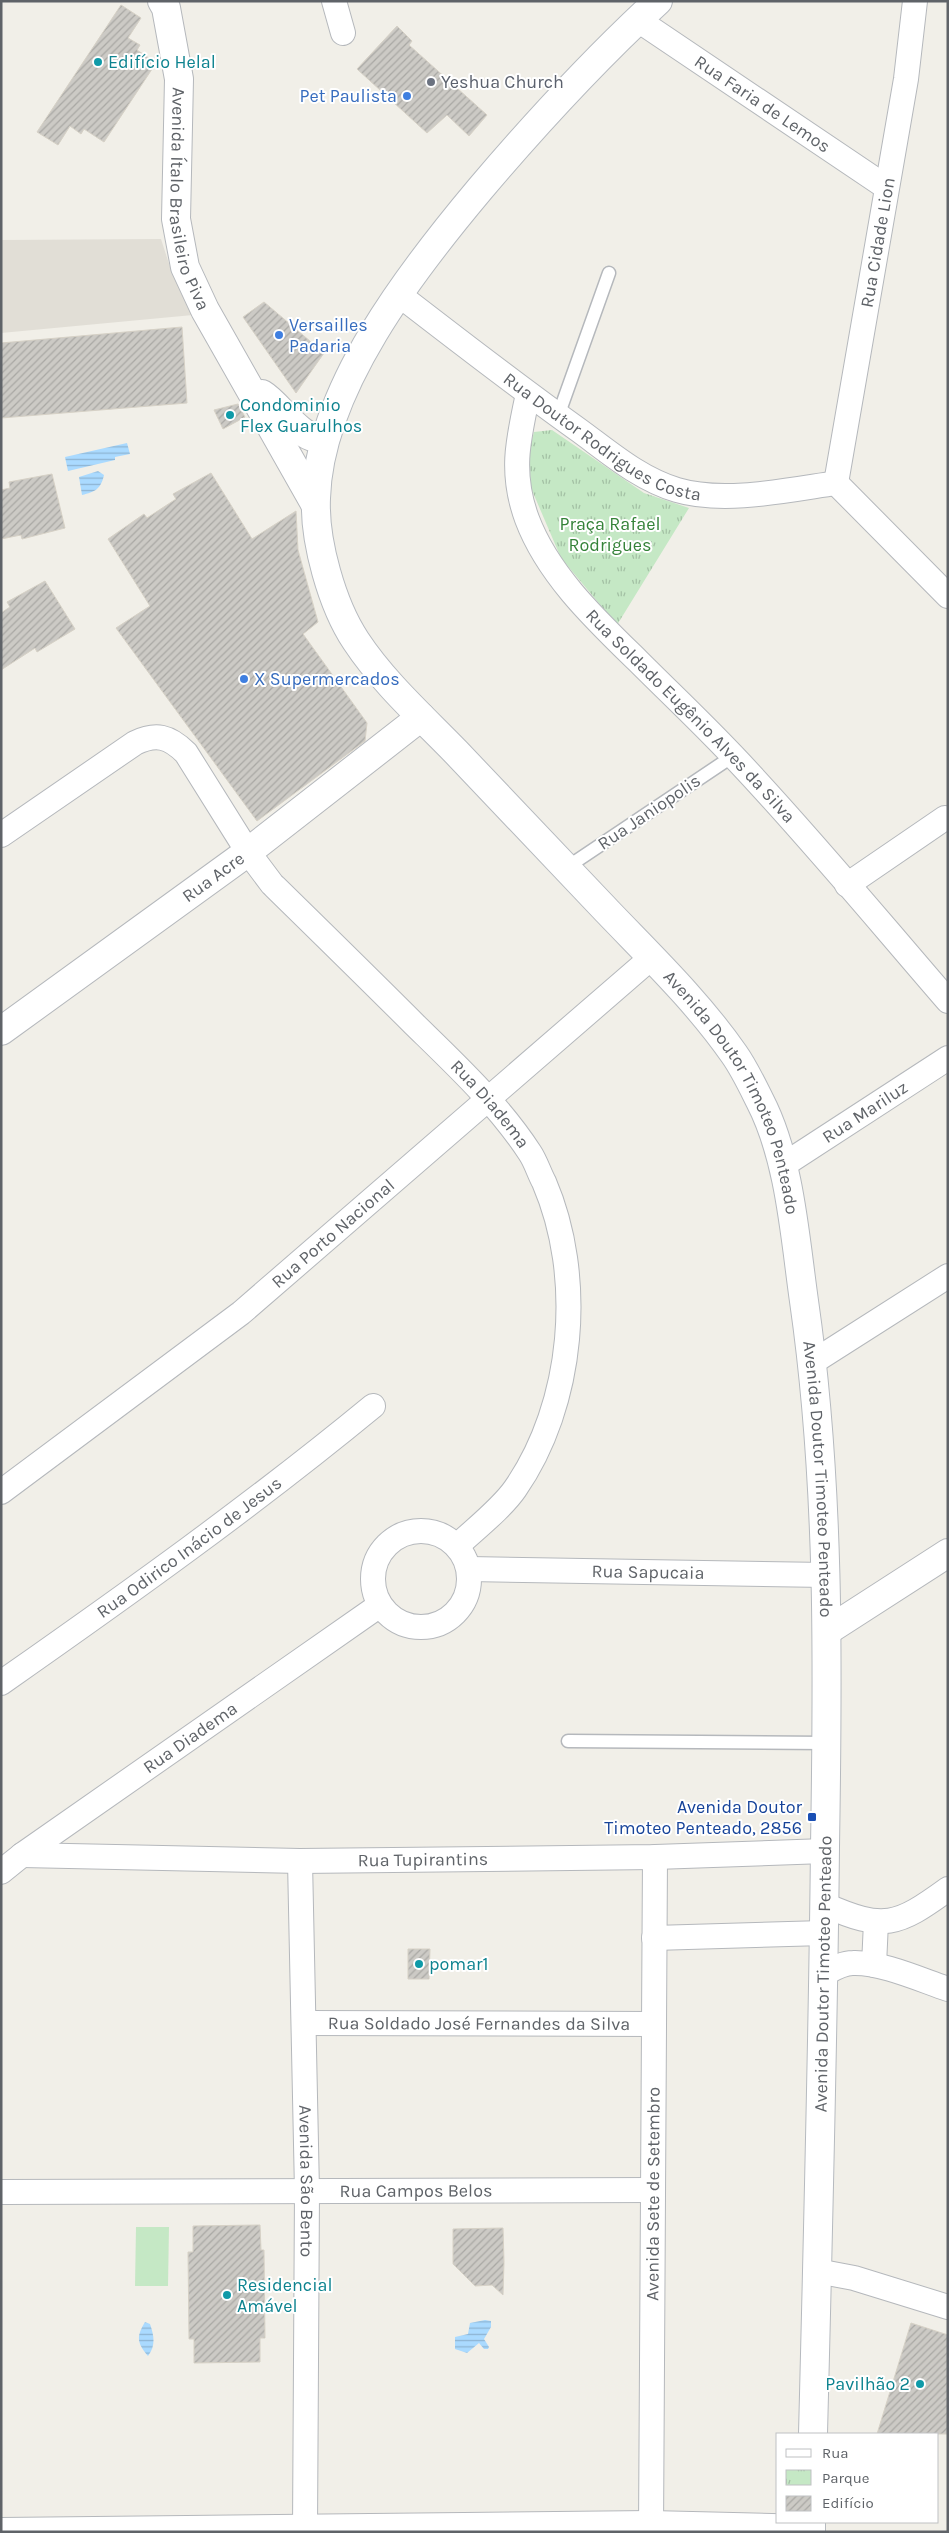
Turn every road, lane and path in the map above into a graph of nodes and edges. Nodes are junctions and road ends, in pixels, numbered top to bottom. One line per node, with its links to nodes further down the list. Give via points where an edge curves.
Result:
1 (162, 1): 10 (main road, Avenida Ítalo Brasileiro Piva, via 179,79 176,219 186,267 205,310)
2 (334, 1): 6 (street)
3 (658, 1): 5 (main road, Avenida Doutor Timoteo Penteado)
4 (915, 1): 7 (street, Rua Cidade Lion, via 906,79)
5 (638, 20): 7 (street, Rua Faria de Lemos); 9 (main road, Avenida Doutor Timoteo Penteado, via 589,66 513,150 446,229)
6 (343, 33)
7 (886, 187): 14 (street, Rua Cidade Lion)
8 (609, 273): 12 (lane)
9 (398, 294): 11 (street, Rua Doutor Rodrigues Costa); 13 (main road, Avenida Doutor Timoteo Penteado, via 350,376)
10 (250, 387): 13 (main road, Avenida Ítalo Brasileiro Piva, via 270,399 304,435 316,439); 15 (main road, Avenida Ítalo Brasileiro Piva)
11 (528, 394): 12 (street, Rua Doutor Rodrigues Costa); 18 (street, Rua Soldado Eugênio Alves da Silva, via 516,447 517,486 528,520 548,559 591,616)
12 (558, 416): 14 (street, Rua Doutor Rodrigues Costa, via 640,474 678,490 715,496)
13 (326, 436): 15 (main road, Avenida Doutor Timoteo Penteado, via 320,456)
14 (836, 483): 16 (street)
15 (315, 504): 17 (main road, Avenida Doutor Timoteo Penteado, via 334,601 354,639)
16 (948, 596)
17 (421, 717): 21 (main road, Rua Acre); 22 (main road, Avenida Doutor Timoteo Penteado)
18 (733, 756): 22 (lane, Rua Janiopolis); 23 (street, Rua Soldado Eugênio Alves da Silva, via 788,814)
19 (945, 818): 23 (street)
20 (1, 835): 21 (street, Rua Diadema, via 135,743 148,737 162,736 175,742 186,753)
21 (248, 852): 26 (main road, Rua Acre); 28 (street, Rua Diadema, via 272,884)
22 (566, 868): 24 (main road, Avenida Doutor Timoteo Penteado)
23 (847, 885): 25 (street, Rua Soldado Eugênio Alves da Silva)
24 (652, 958): 28 (street, Rua Porto Nacional); 29 (main road, Avenida Doutor Timoteo Penteado, via 695,1003 738,1059 766,1113)
25 (948, 1001)
26 (1, 1031)
27 (948, 1058): 29 (street, Rua Mariluz)
28 (490, 1099): 33 (street, Rua Porto Nacional, via 241,1313); 34 (street, Rua Diadema, via 531,1154 551,1199 562,1242 569,1297 565,1353 553,1411 537,1454 514,1491)
29 (782, 1166): 31 (main road, Avenida Doutor Timoteo Penteado)
30 (948, 1276): 31 (street)
31 (813, 1362): 37 (main road, Avenida Doutor Timoteo Penteado)
32 (373, 1406): 40 (street, Rua Odirico Inácio de Jesus, via 144,1583)
33 (1, 1492)
34 (457, 1546): 36 (street); 38 (street, via 445,1536 430,1531 414,1531 386,1545 373,1574 374,1590)
35 (948, 1552): 39 (main road)
36 (469, 1569): 37 (street, Rua Sapucaia); 38 (street, via 469,1586 464,1602 454,1615 439,1624 423,1628 406,1625 391,1617)
37 (826, 1575): 39 (main road, Avenida Doutor Timoteo Penteado)
38 (380, 1605): 44 (street, Rua Diadema)
39 (828, 1631): 42 (main road, Avenida Doutor Timoteo Penteado)
40 (1, 1683)
41 (568, 1741): 42 (lane)
42 (826, 1743): 43 (main road, Avenida Doutor Timoteo Penteado)
43 (825, 1851): 45 (street, Rua Tupirantins); 49 (main road, Avenida Doutor Timoteo Penteado)
44 (22, 1855): 46 (street, Rua Tupirantins); 47 (street, Rua Diadema)
45 (654, 1857): 46 (street, Rua Tupirantins); 52 (street, Avenida Sete de Setembro)
46 (300, 1861): 56 (street, Avenida São Bento)
47 (1, 1872)
48 (948, 1888): 50 (street, via 905,1918)
49 (825, 1905): 50 (street, via 854,1918); 51 (main road, Avenida Doutor Timoteo Penteado)
50 (876, 1922): 53 (street)
51 (824, 1932): 52 (street); 54 (main road, Avenida Doutor Timoteo Penteado)
52 (654, 1938): 57 (street, Avenida Sete de Setembro)
53 (874, 1966): 54 (street, via 853,1963 838,1966); 55 (street)
54 (824, 1974): 61 (main road, Avenida Doutor Timoteo Penteado)
55 (948, 1989)
56 (304, 2023): 57 (street, Rua Soldado José Fernandes da Silva); 59 (street, Avenida São Bento)
57 (653, 2024): 58 (street, Avenida Sete de Setembro)
58 (651, 2190): 59 (street, Rua Campos Belos); 65 (street, Avenida Sete de Setembro)
59 (307, 2191): 60 (street, Rua Campos Belos); 66 (street, Avenida São Bento)
60 (1, 2192)
61 (817, 2271): 62 (street, via 854,2278); 63 (main road, Avenida Doutor Timoteo Penteado)
62 (948, 2307)
63 (813, 2433)
64 (811, 2527): 65 (street)
65 (651, 2528): 66 (street)
66 (305, 2529): 67 (street)
67 (1, 2530)

